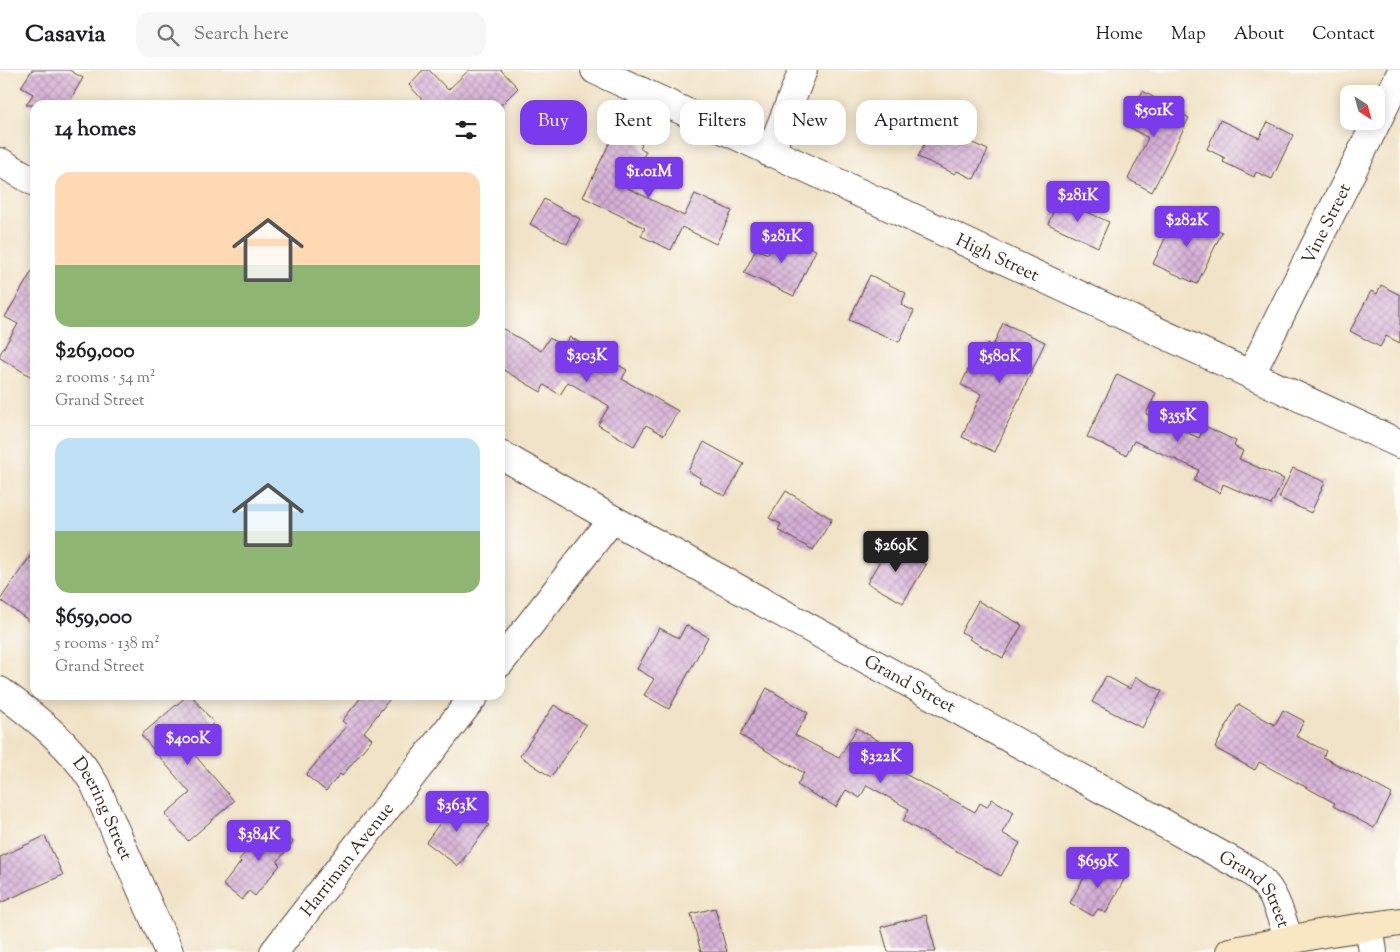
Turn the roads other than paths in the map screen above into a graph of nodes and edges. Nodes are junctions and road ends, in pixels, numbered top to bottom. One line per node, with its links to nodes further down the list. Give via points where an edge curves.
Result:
1 (594, 70): 4 (street, High Street)
2 (803, 70): 4 (street)
3 (1400, 75): 7 (street, Vine Street)
4 (770, 152): 7 (street, High Street)
5 (0, 162): 6 (street)
6 (30, 179)
7 (1251, 374): 8 (street, High Street)
8 (1400, 444)
9 (505, 457): 10 (street, Grand Street)
10 (612, 519): 11 (street); 16 (street, Grand Street, via 1250,871 1271,891)
11 (505, 657)
12 (0, 691): 17 (street, Deering Street, via 63,743 87,772)
13 (471, 700): 18 (street, Harriman Avenue)
14 (1400, 922): 15 (main road)
15 (1371, 939): 16 (main road)
16 (1289, 940): 19 (main road)
17 (169, 952)
18 (274, 952)
19 (1230, 952)

